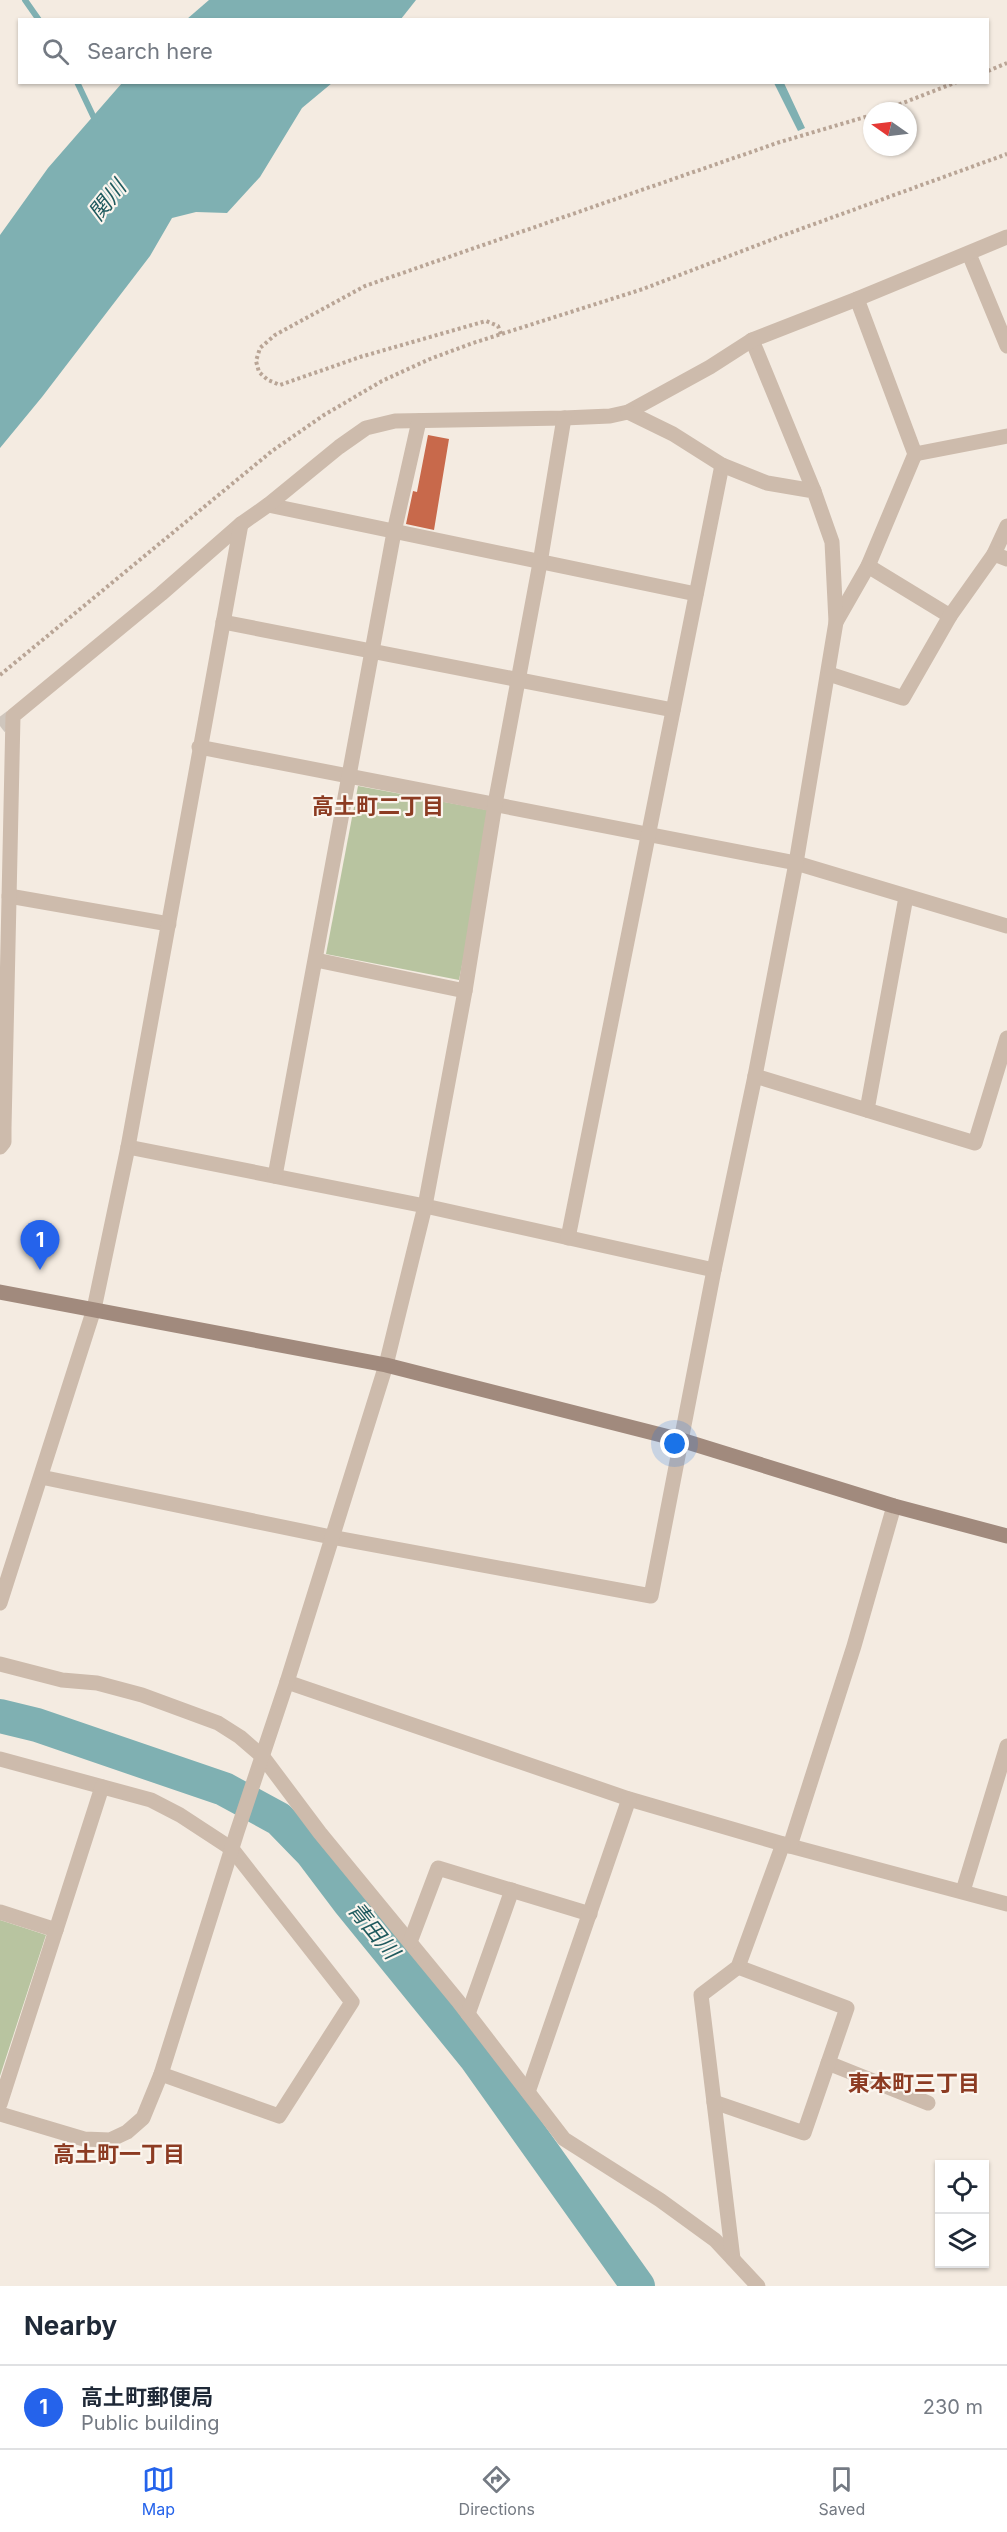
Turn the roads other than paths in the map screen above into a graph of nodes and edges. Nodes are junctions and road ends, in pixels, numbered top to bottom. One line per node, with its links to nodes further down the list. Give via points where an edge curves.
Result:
1 (1007, 237): 2 (street)
2 (969, 254): 3 (street); 5 (street)
3 (857, 300): 4 (street); 10 (street)
4 (752, 340): 6 (street); 12 (street)
5 (1007, 346)
6 (628, 412): 7 (street); 11 (street)
7 (564, 418): 8 (street); 18 (street)
8 (419, 421): 13 (street, via 366,428); 16 (street)
9 (1007, 436): 10 (street)
10 (915, 454): 19 (street)
11 (722, 465): 12 (street, via 767,483); 20 (street)
12 (814, 491): 23 (street, via 832,542)
13 (268, 505): 14 (street); 16 (street)
14 (241, 524): 22 (street); 33 (street, via 13,716)
15 (1007, 526): 17 (street)
16 (394, 532): 18 (street); 24 (street)
17 (1001, 556): 21 (street)
18 (540, 563): 20 (street); 26 (street)
19 (867, 566): 21 (street); 23 (street)
20 (696, 594): 27 (street)
21 (950, 616): 25 (street, via 903,698)
22 (223, 622): 24 (street); 28 (street)
23 (836, 622): 25 (street)
24 (371, 652): 26 (street); 29 (street)
25 (828, 674): 32 (street)
26 (519, 680): 27 (street); 30 (street)
27 (673, 710): 31 (street)
28 (199, 747): 29 (street); 35 (street)
29 (350, 775): 30 (street); 37 (street)
30 (495, 804): 31 (street); 38 (street)
31 (648, 833): 32 (street); 46 (street)
32 (796, 863): 34 (street); 40 (street)
33 (9, 896): 35 (street); 42 (street, via 4,1142)
34 (906, 897): 36 (street); 41 (street)
35 (169, 924): 43 (street)
36 (1007, 926)
37 (316, 960): 38 (street); 44 (street)
38 (465, 991): 45 (street)
39 (1007, 1038): 41 (street, via 975,1143)
40 (755, 1076): 41 (street); 47 (street)
41 (867, 1110)
42 (0, 1147)
43 (128, 1147): 44 (street); 49 (street)
44 (274, 1176): 45 (street)
45 (425, 1206): 46 (street); 50 (street)
46 (568, 1238): 47 (street)
47 (714, 1269): 51 (street)
48 (0, 1292): 49 (street)
49 (93, 1309): 50 (street); 52 (street)
50 (386, 1365): 51 (street); 55 (street)
51 (681, 1440): 53 (street); 55 (street, via 651,1596)
52 (41, 1477): 55 (street); 56 (street)
53 (894, 1506): 54 (street); 64 (street, via 854,1646)
54 (1007, 1536)
55 (331, 1537): 58 (street)
56 (0, 1603)
57 (0, 1664): 61 (street, via 62,1680 97,1683 186,1710 240,1737)
58 (287, 1682): 61 (street); 63 (street)
59 (1007, 1746): 67 (street)
60 (0, 1759): 62 (street)
61 (260, 1764): 65 (street); 72 (street)
62 (102, 1787): 65 (street, via 151,1800); 71 (street)
63 (629, 1799): 64 (street); 70 (street)
64 (786, 1845): 67 (street); 73 (street)
65 (232, 1849): 76 (street); 76 (street, via 352,2002 279,2116)
66 (512, 1890): 70 (street); 72 (street, via 438,1868); 74 (street)
67 (963, 1891): 68 (street)
68 (1007, 1904)
69 (0, 1912): 71 (street)
70 (590, 1914): 77 (street)
71 (56, 1930): 80 (street)
72 (410, 1941): 74 (street)
73 (738, 1967): 75 (street, via 847,2007); 78 (street, via 701,1995)
74 (468, 2014): 77 (street)
75 (828, 2063): 78 (street, via 804,2133); 79 (street)
76 (161, 2074): 81 (street, via 143,2118 110,2140 84,2139)
77 (528, 2092): 82 (street, via 564,2139 660,2200 715,2240)
78 (714, 2102): 82 (street)
79 (928, 2103)
80 (0, 2104)
81 (0, 2114)
82 (733, 2259): 83 (street)
83 (758, 2286)

